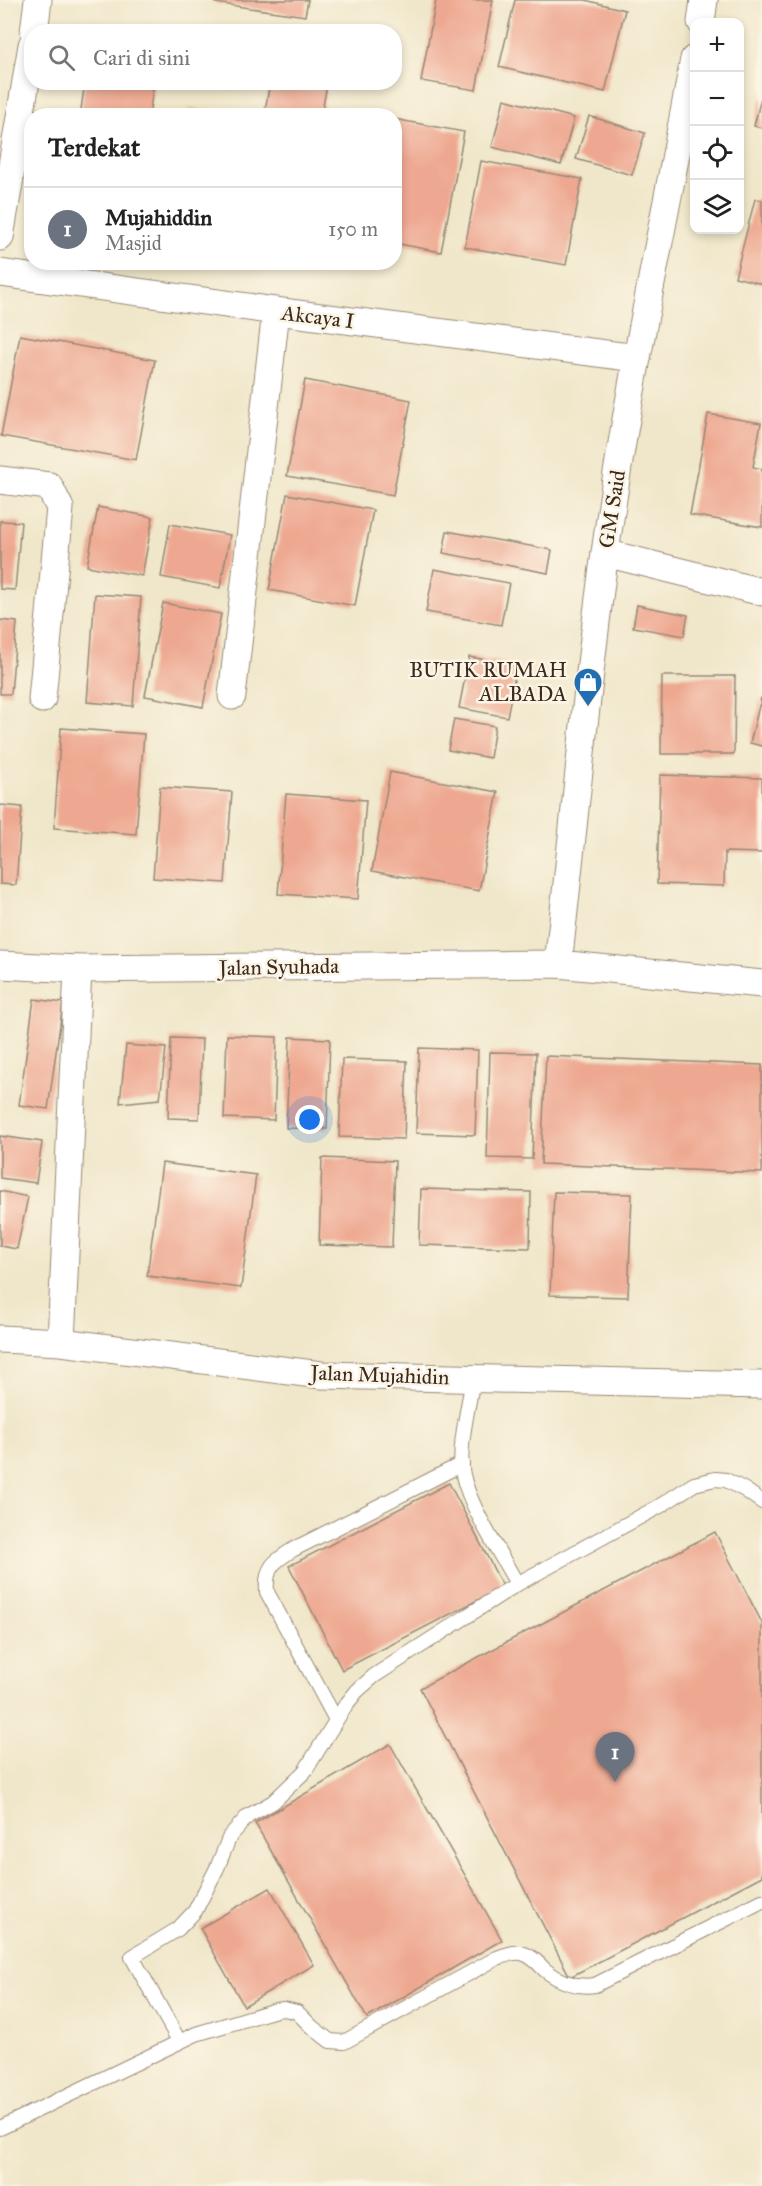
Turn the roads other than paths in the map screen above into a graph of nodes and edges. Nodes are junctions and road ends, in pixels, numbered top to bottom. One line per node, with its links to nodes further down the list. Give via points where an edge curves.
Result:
1 (38, 0): 4 (street)
2 (704, 0): 3 (street)
3 (702, 18)
4 (35, 24)
5 (692, 72): 10 (street, GM Said)
6 (24, 90): 7 (street)
7 (0, 237)
8 (0, 273): 9 (street, Akcaya I)
9 (276, 311): 10 (street, Akcaya I); 14 (street)
10 (636, 358): 12 (street, GM Said)
11 (0, 480): 15 (street, via 48,486 60,508)
12 (605, 553): 13 (street); 16 (street, GM Said)
13 (762, 592)
14 (231, 696)
15 (42, 699)
16 (558, 964): 18 (street, Jalan Syuhada); 19 (street, Jalan Syuhada)
17 (0, 965): 18 (street, Jalan Syuhada)
18 (78, 969): 21 (street)
19 (762, 984)
20 (0, 1339): 21 (street, Jalan Mujahidin)
21 (61, 1342): 22 (street, Jalan Mujahidin, via 321,1375)
22 (473, 1378): 23 (street, Jalan Mujahidin); 24 (lane)
23 (762, 1385)
24 (462, 1464): 26 (lane, via 469,1495); 27 (lane, via 294,1549 270,1566 267,1592)
25 (762, 1502): 26 (lane, via 726,1480 694,1484)
26 (518, 1584): 27 (lane, via 374,1676 357,1691)
27 (336, 1720): 29 (lane, via 305,1771 273,1802 248,1816 230,1836 195,1911 178,1929 132,1957)
28 (762, 1901): 29 (lane, via 595,1985 581,1987 547,1971 533,1958 509,1954 344,2042 330,2041 297,2012 284,2009)
29 (179, 2041): 30 (lane)
30 (0, 2128)

